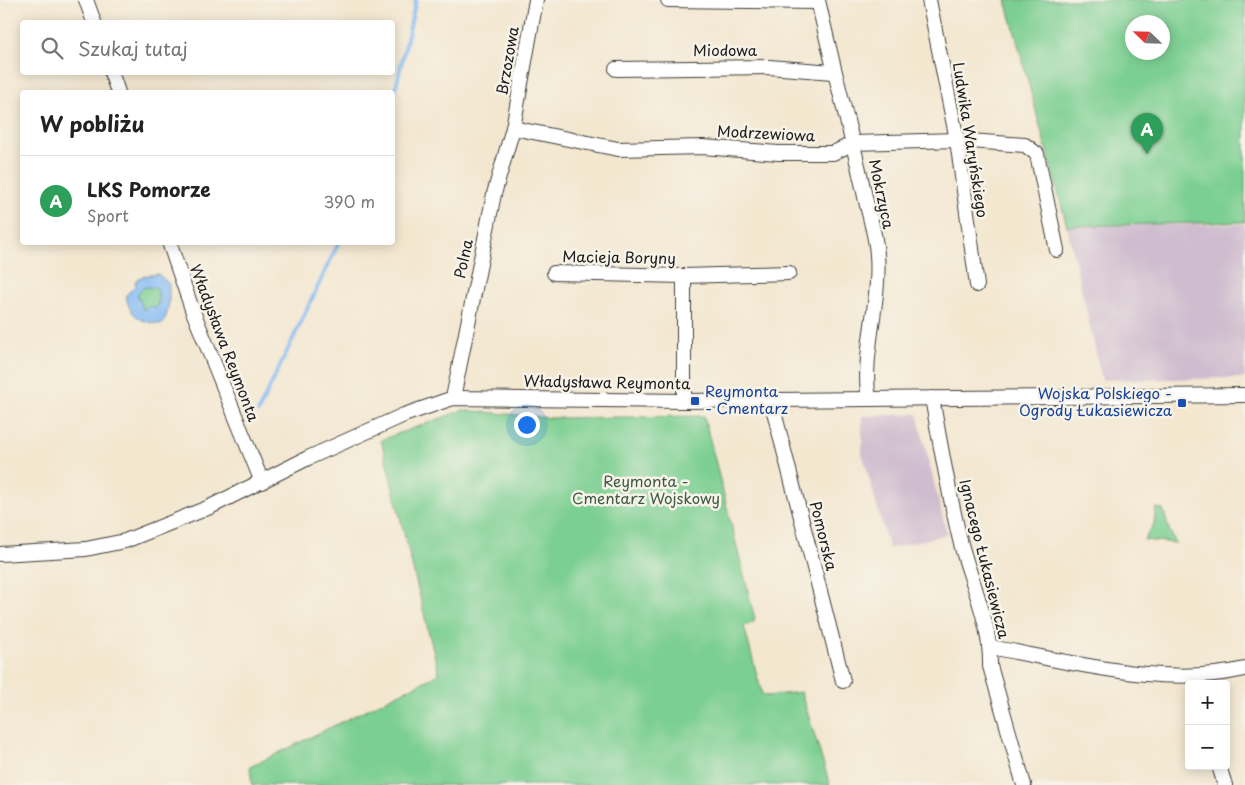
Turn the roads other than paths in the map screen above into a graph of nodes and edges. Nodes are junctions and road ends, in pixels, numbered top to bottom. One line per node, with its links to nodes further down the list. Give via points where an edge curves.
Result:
1 (86, 0): 6 (street)
2 (536, 0): 11 (street, Brzozowa)
3 (668, 0): 5 (street)
4 (929, 0): 12 (street, Ludwika Waryńskiego)
5 (818, 1): 8 (street, Mokrzyca)
6 (93, 20)
7 (616, 69): 8 (street, Miodowa, via 769,67)
8 (834, 72): 13 (street, Mokrzyca)
9 (112, 75): 10 (street)
10 (117, 90)
11 (513, 128): 13 (street, Modrzewiowa, via 618,150 703,147 778,153 833,153); 21 (street, Polna, via 494,194)
12 (956, 140): 13 (street, Modrzewiowa); 15 (street, Modrzewiowa, via 1024,146 1037,154); 19 (street, Ludwika Waryńskiego)
13 (854, 143): 23 (street, Mokrzyca, via 878,255 866,384)
14 (170, 245): 26 (street, Władysława Reymonta, via 192,310)
15 (1057, 250)
16 (554, 273): 18 (street, Macieja Boryny)
17 (789, 273): 18 (street, Macieja Boryny)
18 (684, 276): 25 (street, Macieja Boryny)
19 (977, 285)
20 (1245, 395): 22 (street, Władysława Reymonta)
21 (452, 398): 25 (street, Władysława Reymonta); 26 (street, Władysława Reymonta, via 404,414)
22 (932, 398): 23 (street, Władysława Reymonta); 28 (street, Ignacego Łukasiewicza, via 962,546 976,586)
23 (869, 399): 24 (street, Władysława Reymonta)
24 (771, 400): 25 (street, Władysława Reymonta); 31 (street, Pomorska)
25 (684, 401)
26 (262, 482): 27 (street, Władysława Reymonta, via 125,541 86,549)
27 (0, 554)
28 (990, 647): 30 (street, via 1146,675); 33 (street, Ignacego Łukasiewicza, via 990,666)
29 (1245, 669): 30 (street)
30 (1195, 680)
31 (844, 681)
32 (1220, 770): 34 (street)
33 (1024, 785)
34 (1225, 785)

